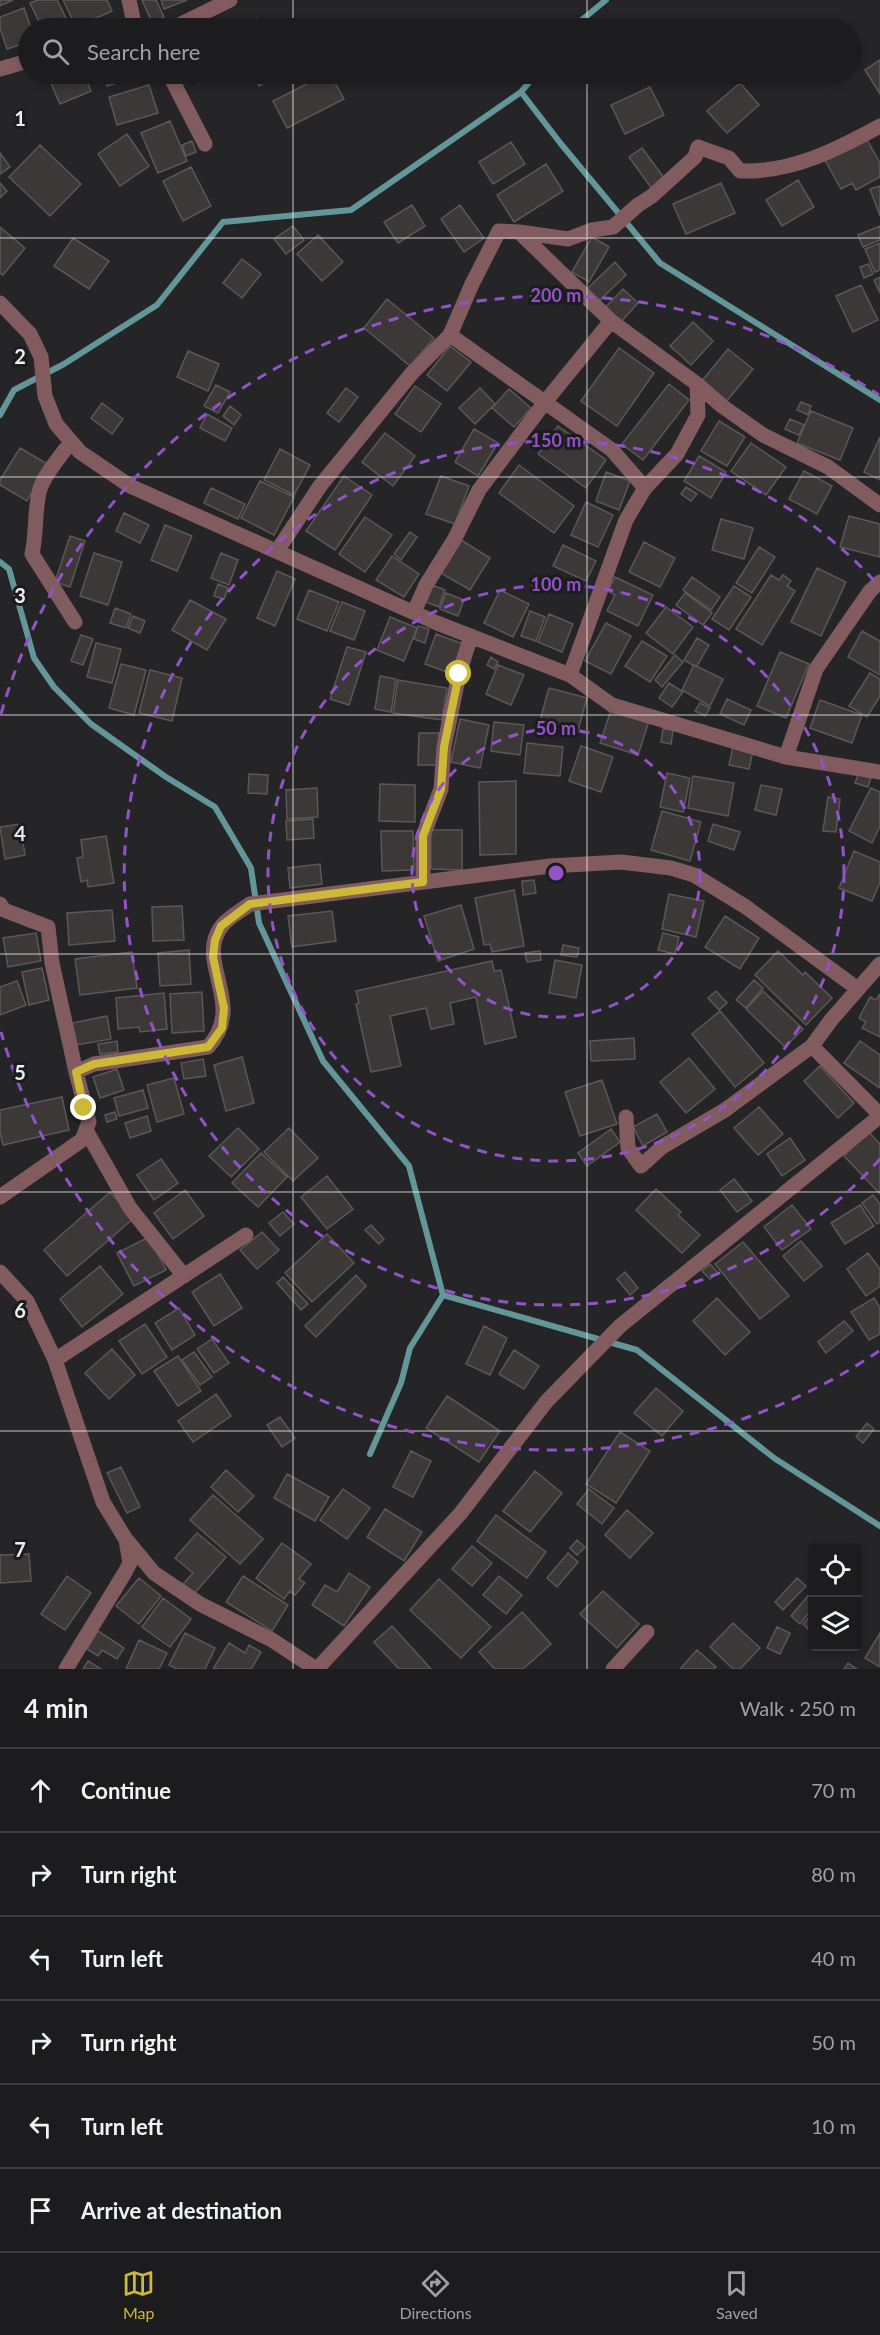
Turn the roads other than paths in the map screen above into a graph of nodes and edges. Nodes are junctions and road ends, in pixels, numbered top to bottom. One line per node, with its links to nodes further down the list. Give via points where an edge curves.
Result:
1 (129, 0): 3 (street)
2 (230, 0): 4 (street)
3 (133, 18)
4 (193, 18)
5 (18, 64): 6 (street)
6 (0, 69)
7 (174, 84): 9 (street)
8 (880, 126): 10 (street, via 808,162 762,172 740,171 729,158 698,147 695,157 612,227 568,239)
9 (205, 144)
10 (519, 232): 12 (street); 13 (street, via 499,231)
11 (0, 303): 18 (street, via 30,334 41,357 45,396 56,424)
12 (611, 321): 14 (street); 15 (street)
13 (450, 335): 15 (street); 21 (street, via 412,373 320,486)
14 (697, 384): 16 (street); 17 (street)
15 (545, 402): 19 (street, via 612,450); 23 (street, via 479,490)
16 (722, 406): 17 (street); 20 (street, via 763,435 828,467)
17 (698, 415): 19 (street, via 677,454)
18 (71, 442): 21 (street, via 130,486); 24 (street, via 40,486 33,554)
19 (645, 488): 26 (street, via 626,520)
20 (880, 505)
21 (277, 551): 23 (street)
22 (880, 582): 27 (street, via 816,669)
23 (414, 612): 25 (street)
24 (75, 622)
25 (471, 636): 26 (street); 29 (street, via 444,747 441,789 423,836)
26 (570, 675): 27 (street, via 612,705)
27 (786, 757): 28 (street)
28 (880, 772)
29 (423, 882): 32 (street, via 550,866 621,862 671,867 694,875 746,907); 34 (street, via 256,904 221,926 215,940 213,957 224,1008 222,1028 208,1047 94,1064)
30 (0, 904): 34 (street, via 4,910 48,927)
31 (880, 964): 32 (street)
32 (858, 989): 33 (street)
33 (812, 1046): 35 (street); 36 (street, via 725,1110 662,1148 642,1166 628,1148)
34 (76, 1072): 37 (street, via 90,1122)
35 (880, 1116): 46 (street, via 620,1326 546,1402 460,1514)
36 (626, 1118)
37 (87, 1132): 38 (street); 41 (street, via 130,1208)
38 (0, 1197)
39 (246, 1235): 41 (street)
40 (0, 1272): 42 (street, via 27,1301)
41 (184, 1276): 42 (street)
42 (55, 1360): 43 (street, via 103,1502)
43 (125, 1538): 45 (street, via 130,1563); 46 (street, via 154,1574)
44 (647, 1632): 47 (street)
45 (66, 1669)
46 (317, 1669)
47 (613, 1669)

